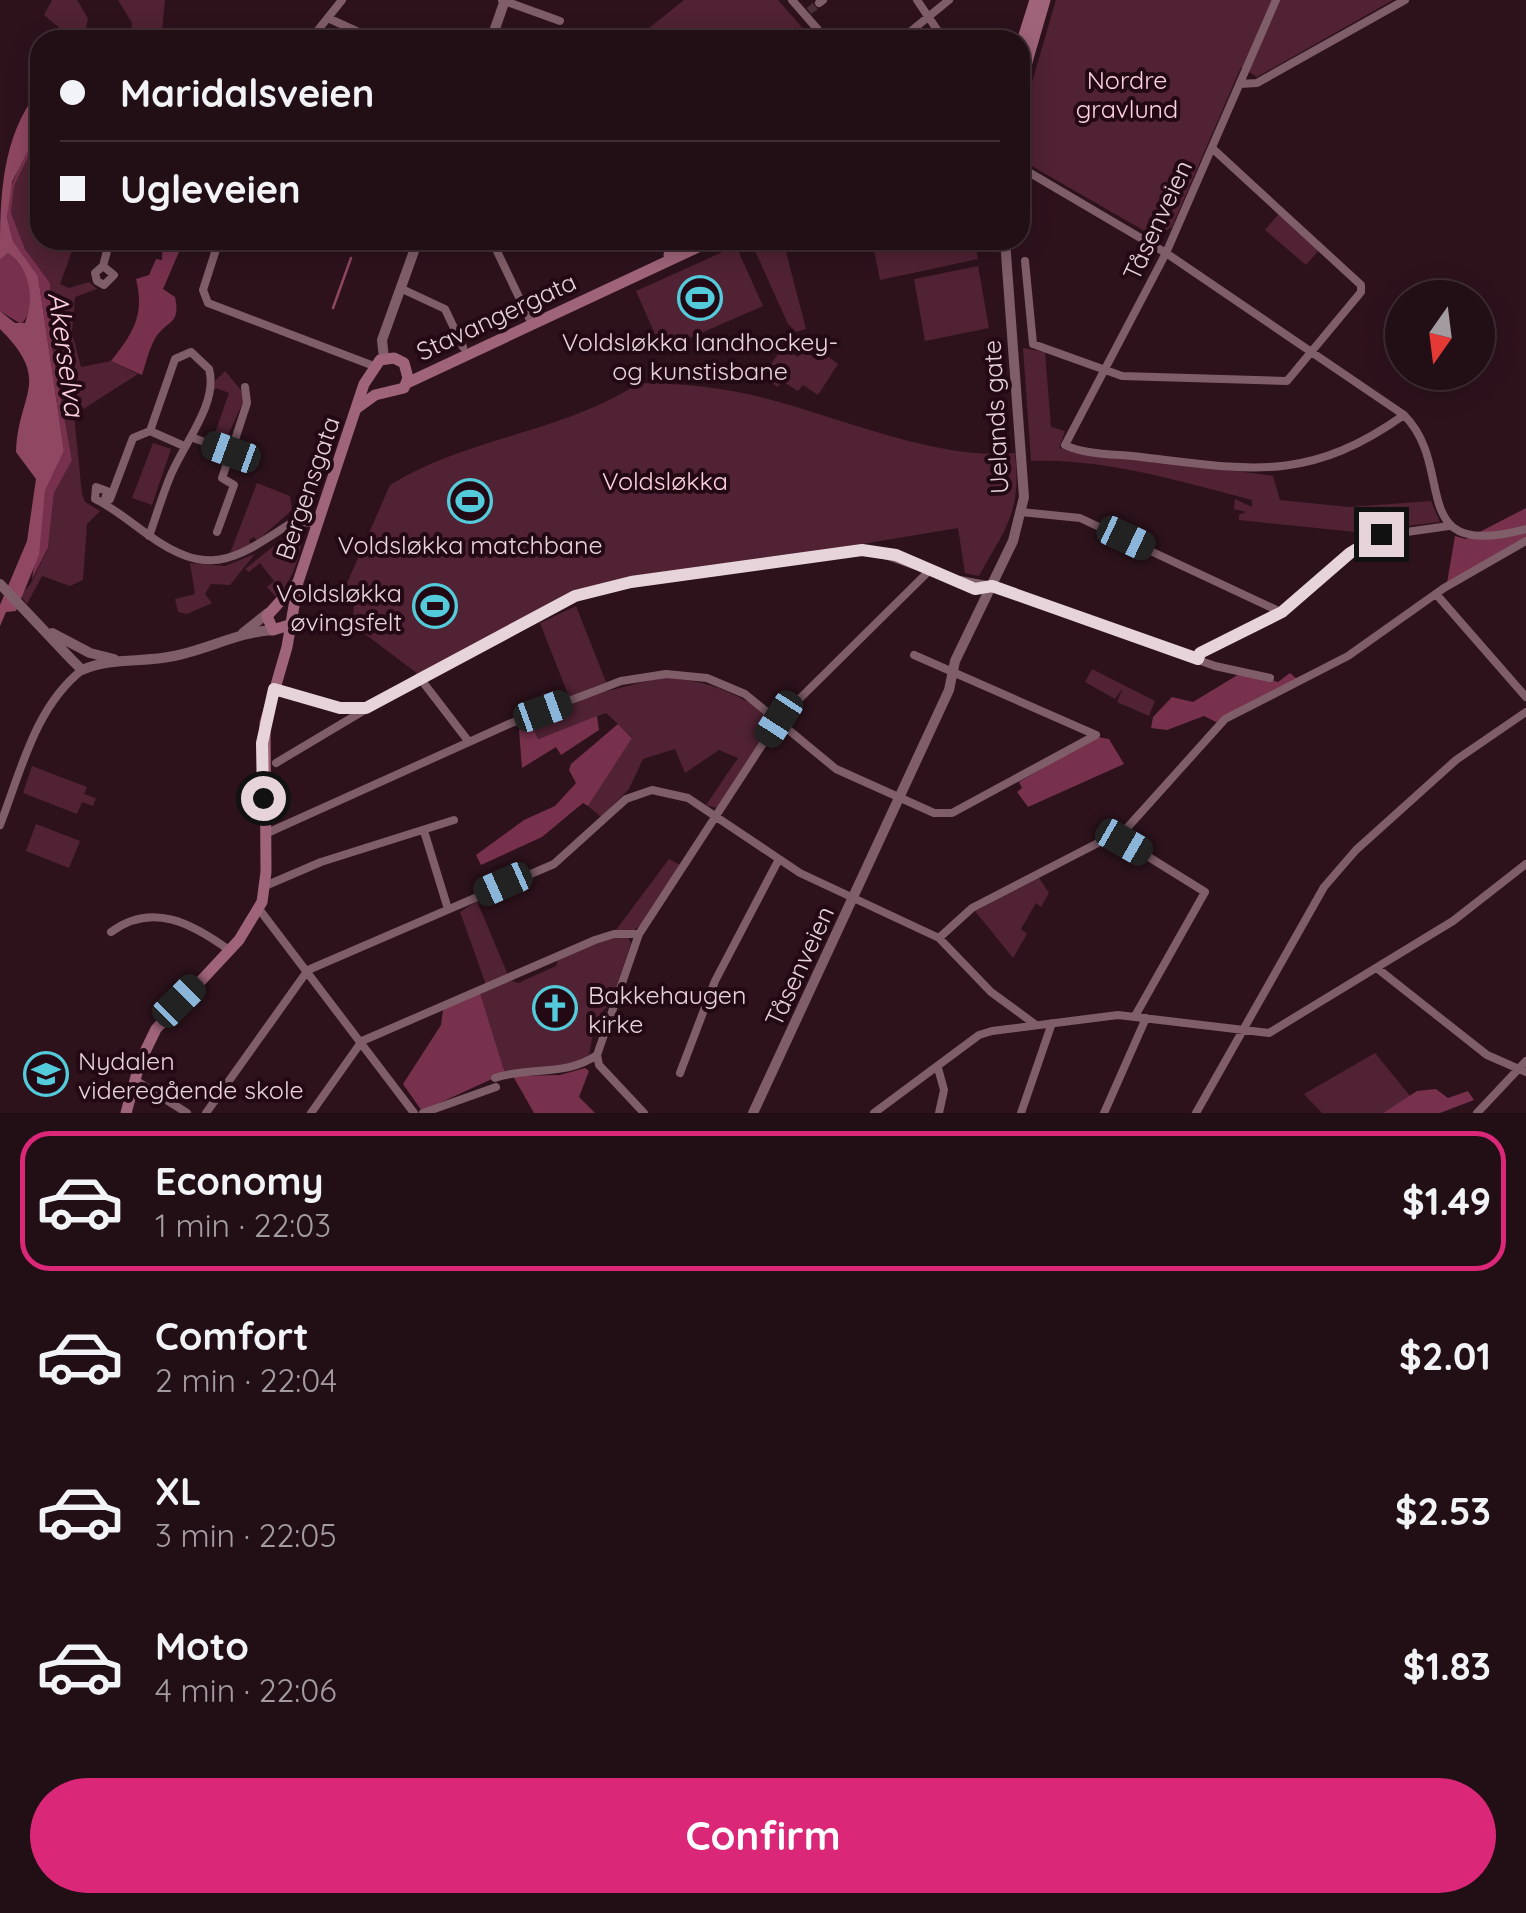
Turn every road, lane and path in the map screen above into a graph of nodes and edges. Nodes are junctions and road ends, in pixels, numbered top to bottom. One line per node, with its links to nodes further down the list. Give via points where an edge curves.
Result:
1 (342, 0): 11 (street)
2 (504, 0): 12 (street); 15 (street)
3 (792, 0): 16 (street)
4 (918, 0): 10 (street)
5 (948, 0): 10 (street)
6 (1035, 0): 19 (main road)
7 (1046, 0): 20 (main road)
8 (1276, 0): 21 (street, Tåsenveien)
9 (1405, 0): 21 (street, via 1257,83)
10 (930, 16): 17 (street); 18 (street)
11 (330, 19): 13 (street); 14 (street)
12 (560, 20)
13 (320, 30)
14 (354, 30)
15 (494, 30)
16 (820, 30)
17 (912, 30)
18 (938, 30)
19 (1026, 30)
20 (1030, 53)
21 (1240, 84): 22 (street, Tåsenveien)
22 (1212, 148): 31 (street, Tåsenveien); 37 (street, via 1360,285)
23 (1030, 175): 31 (street)
24 (108, 250): 33 (street)
25 (217, 250): 38 (street, via 203,294 214,306)
26 (414, 250): 34 (street, Bergensgata)
27 (501, 250): 35 (street)
28 (678, 250): 35 (main road, Stavangergata)
29 (680, 250): 41 (main road, Stavangergata)
30 (1006, 250): 50 (street, Uelands gate, via 1024,452)
31 (1166, 254): 37 (street); 40 (street, Tåsenveien)
32 (1025, 261): 40 (street, via 1033,344)
33 (104, 266)
34 (400, 288): 36 (street, Stavangergata, via 445,309); 38 (street, Bergensgata)
35 (529, 318): 36 (main road, Stavangergata)
36 (464, 347): 39 (main road, Stavangergata)
37 (1314, 353): 40 (street, via 1294,376 1275,384 1122,376); 45 (street)
38 (376, 367): 39 (main road, via 400,360); 43 (main road); 44 (main road, Bergensgata)
39 (406, 368): 41 (main road)
40 (1104, 368): 45 (street, Tåsenveien, via 1066,436 1070,448 1274,469 1336,456)
41 (407, 383): 43 (main road)
42 (245, 387): 49 (street, via 247,403)
43 (383, 393): 44 (main road, Bergensgata)
44 (358, 408): 51 (main road, Bergensgata)
45 (1404, 415): 52 (street, via 1421,436 1436,506)
46 (150, 431): 47 (street, via 175,359 191,352 205,363 212,382); 48 (street); 55 (street, via 133,438 106,504)
47 (190, 437): 48 (street); 49 (street)
48 (184, 446): 55 (street)
49 (231, 452): 54 (street, via 222,478 234,485)
50 (1021, 512): 60 (street, Uelands gate); 63 (street, via 1080,518)
51 (318, 524): 55 (street, via 294,521 246,553 217,562 184,556); 58 (main road, Bergensgata)
52 (1449, 526): 53 (street, via 1484,537); 63 (street, via 1371,537)
53 (1526, 529)
54 (217, 532)
55 (150, 536)
56 (1526, 541): 61 (street)
57 (930, 570): 60 (street, via 980,590); 70 (street, via 862,550 631,582 575,596); 76 (street)
58 (298, 582): 62 (main road, Bergensgata); 64 (main road, Bergensgata)
59 (0, 584): 68 (street)
60 (992, 586): 67 (street); 69 (street, Tåsenveien)
61 (1436, 594): 73 (street); 85 (street, via 1348,656 1225,719)
62 (272, 610): 64 (main road); 64 (main road, via 267,622); 65 (street)
63 (1282, 612): 67 (street)
64 (282, 625): 65 (street); 72 (main road)
65 (242, 634): 68 (street, via 173,656)
66 (914, 655): 69 (street)
67 (1198, 659): 71 (street)
68 (81, 660): 82 (street, via 36,731)
69 (955, 672): 79 (street, Tåsenveien); 79 (street, via 1096,735 952,812 934,813)
70 (419, 677): 74 (street); 77 (street)
71 (1270, 678)
72 (274, 689): 74 (street, via 340,708); 84 (main road, via 262,743)
73 (1526, 697)
74 (366, 708): 78 (street)
75 (1526, 712): 102 (street, via 1456,760 1356,850 1304,918)
76 (779, 719): 77 (street, via 723,684 666,674 622,682); 79 (street, via 836,769); 80 (street)
77 (469, 742): 84 (street)
78 (276, 763)
79 (900, 797): 89 (street, Tåsenveien)
80 (716, 818): 86 (street); 91 (street, via 678,793 642,792 554,864); 93 (street)
81 (454, 820): 83 (street)
82 (0, 825)
83 (424, 831): 88 (street); 91 (street)
84 (265, 834): 88 (main road)
85 (1115, 836): 94 (street, via 972,908); 98 (street, via 1205,892)
86 (778, 861): 89 (street); 108 (street, via 715,981)
87 (1526, 864): 96 (street)
88 (265, 886): 90 (main road)
89 (853, 898): 94 (street); 117 (street, Tåsenveien)
90 (259, 909): 95 (main road); 97 (street)
91 (448, 909): 97 (street)
92 (111, 932): 95 (street, via 133,920 176,918)
93 (639, 934): 103 (street, via 595,940); 104 (street)
94 (939, 938): 101 (street, via 991,992)
95 (229, 950): 109 (main road, via 164,1019)
96 (1378, 969): 102 (street, via 1269,1033); 107 (street, via 1487,1055)
97 (308, 970): 103 (street); 112 (street)
98 (1135, 1016): 99 (street); 100 (street)
99 (1146, 1018): 102 (street); 121 (street)
100 (1052, 1023): 101 (street); 120 (street)
101 (1036, 1025): 106 (street, via 979,1035)
102 (1239, 1030): 122 (street)
103 (362, 1041): 113 (street); 114 (street)
104 (597, 1055): 115 (street, via 565,1070 522,1071); 116 (street)
105 (1526, 1060): 107 (street)
106 (938, 1068): 118 (street); 119 (street, via 944,1090)
107 (1522, 1070): 123 (street)
108 (680, 1073)
109 (134, 1080): 110 (main road); 111 (street)
110 (126, 1113)
111 (187, 1113)
112 (206, 1113)
113 (311, 1113)
114 (414, 1113)
115 (423, 1113)
116 (644, 1113)
117 (753, 1113)
118 (874, 1113)
119 (938, 1113)
120 (1021, 1113)
121 (1104, 1113)
122 (1196, 1113)
123 (1477, 1113)

